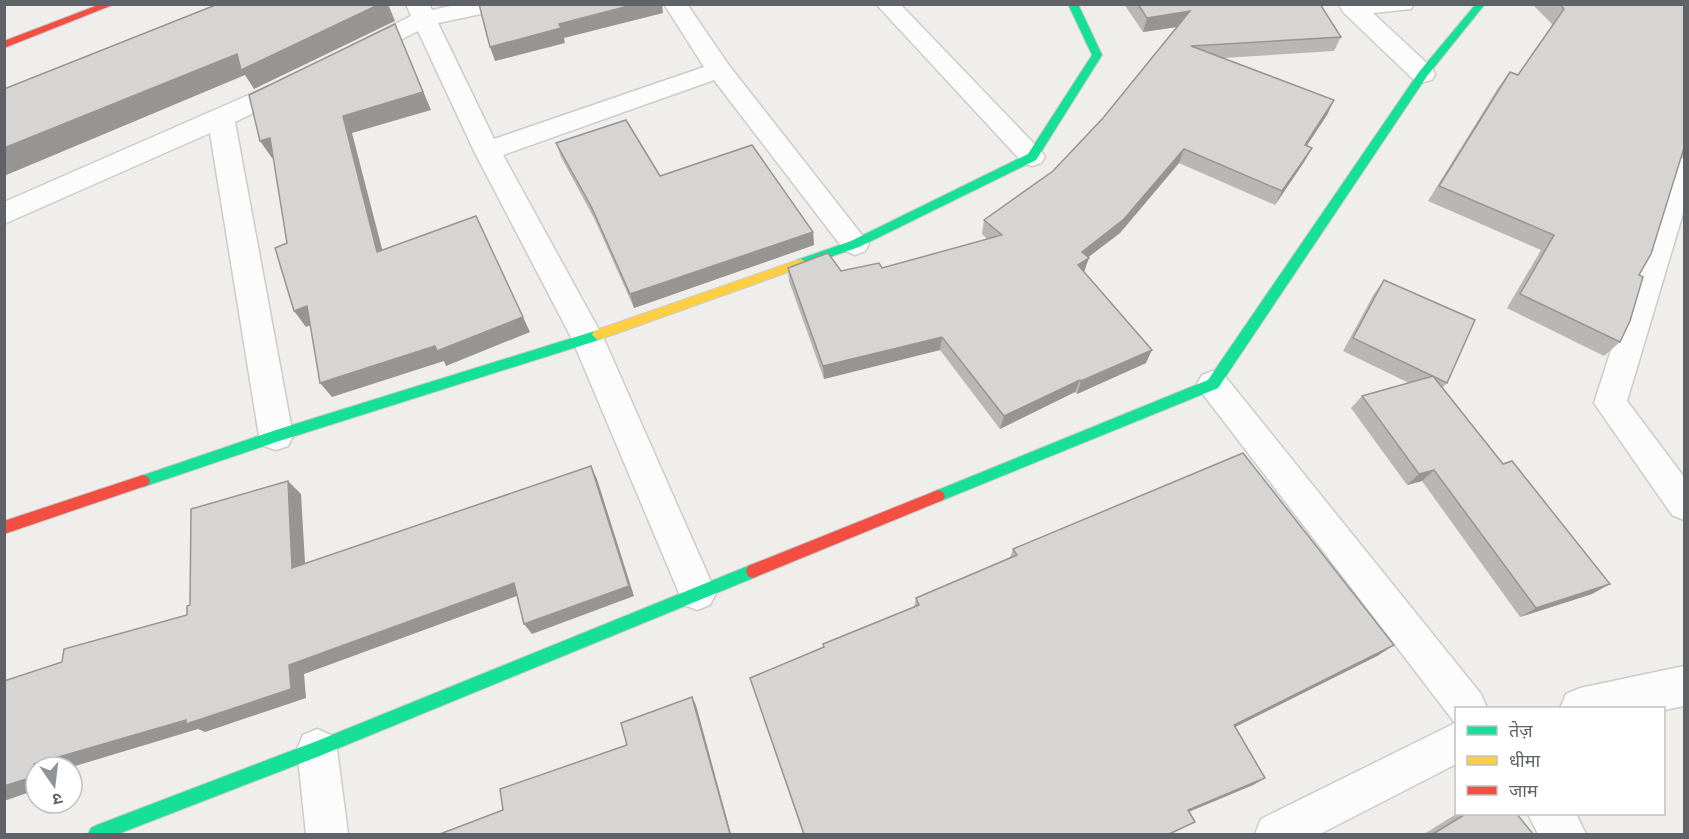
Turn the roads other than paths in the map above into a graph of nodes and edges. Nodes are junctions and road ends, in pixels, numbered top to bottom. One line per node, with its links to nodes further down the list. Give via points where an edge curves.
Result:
1 (111, 4): 10 (street)
2 (497, 4): 9 (street)
3 (675, 4): 12 (street)
4 (887, 4): 17 (street)
5 (1073, 4): 17 (street, via 1097,55)
6 (1403, 4): 8 (street)
7 (1481, 4): 13 (street)
8 (1351, 6): 13 (street)
9 (420, 12): 11 (street); 16 (street)
10 (4, 45)
11 (339, 61)
12 (719, 70): 16 (street); 20 (street)
13 (1423, 74): 22 (street)
14 (307, 76): 15 (street)
15 (221, 118): 19 (street); 23 (street)
16 (487, 151): 21 (street)
17 (1032, 157): 20 (street)
18 (1684, 166): 24 (street, via 1610,403)
19 (4, 214)
20 (855, 244): 21 (street)
21 (588, 339): 23 (street); 26 (street)
22 (1213, 384): 26 (street); 28 (street)
23 (276, 436): 25 (street)
24 (1684, 504)
25 (4, 528)
26 (697, 593): 31 (street)
27 (1684, 686): 29 (street)
28 (1466, 707)
29 (1585, 707)
30 (1455, 744): 35 (street)
31 (317, 749): 33 (street); 34 (street)
32 (1551, 815): 36 (street)
33 (98, 834)
34 (327, 834)
35 (1276, 834)
36 (1565, 834)

